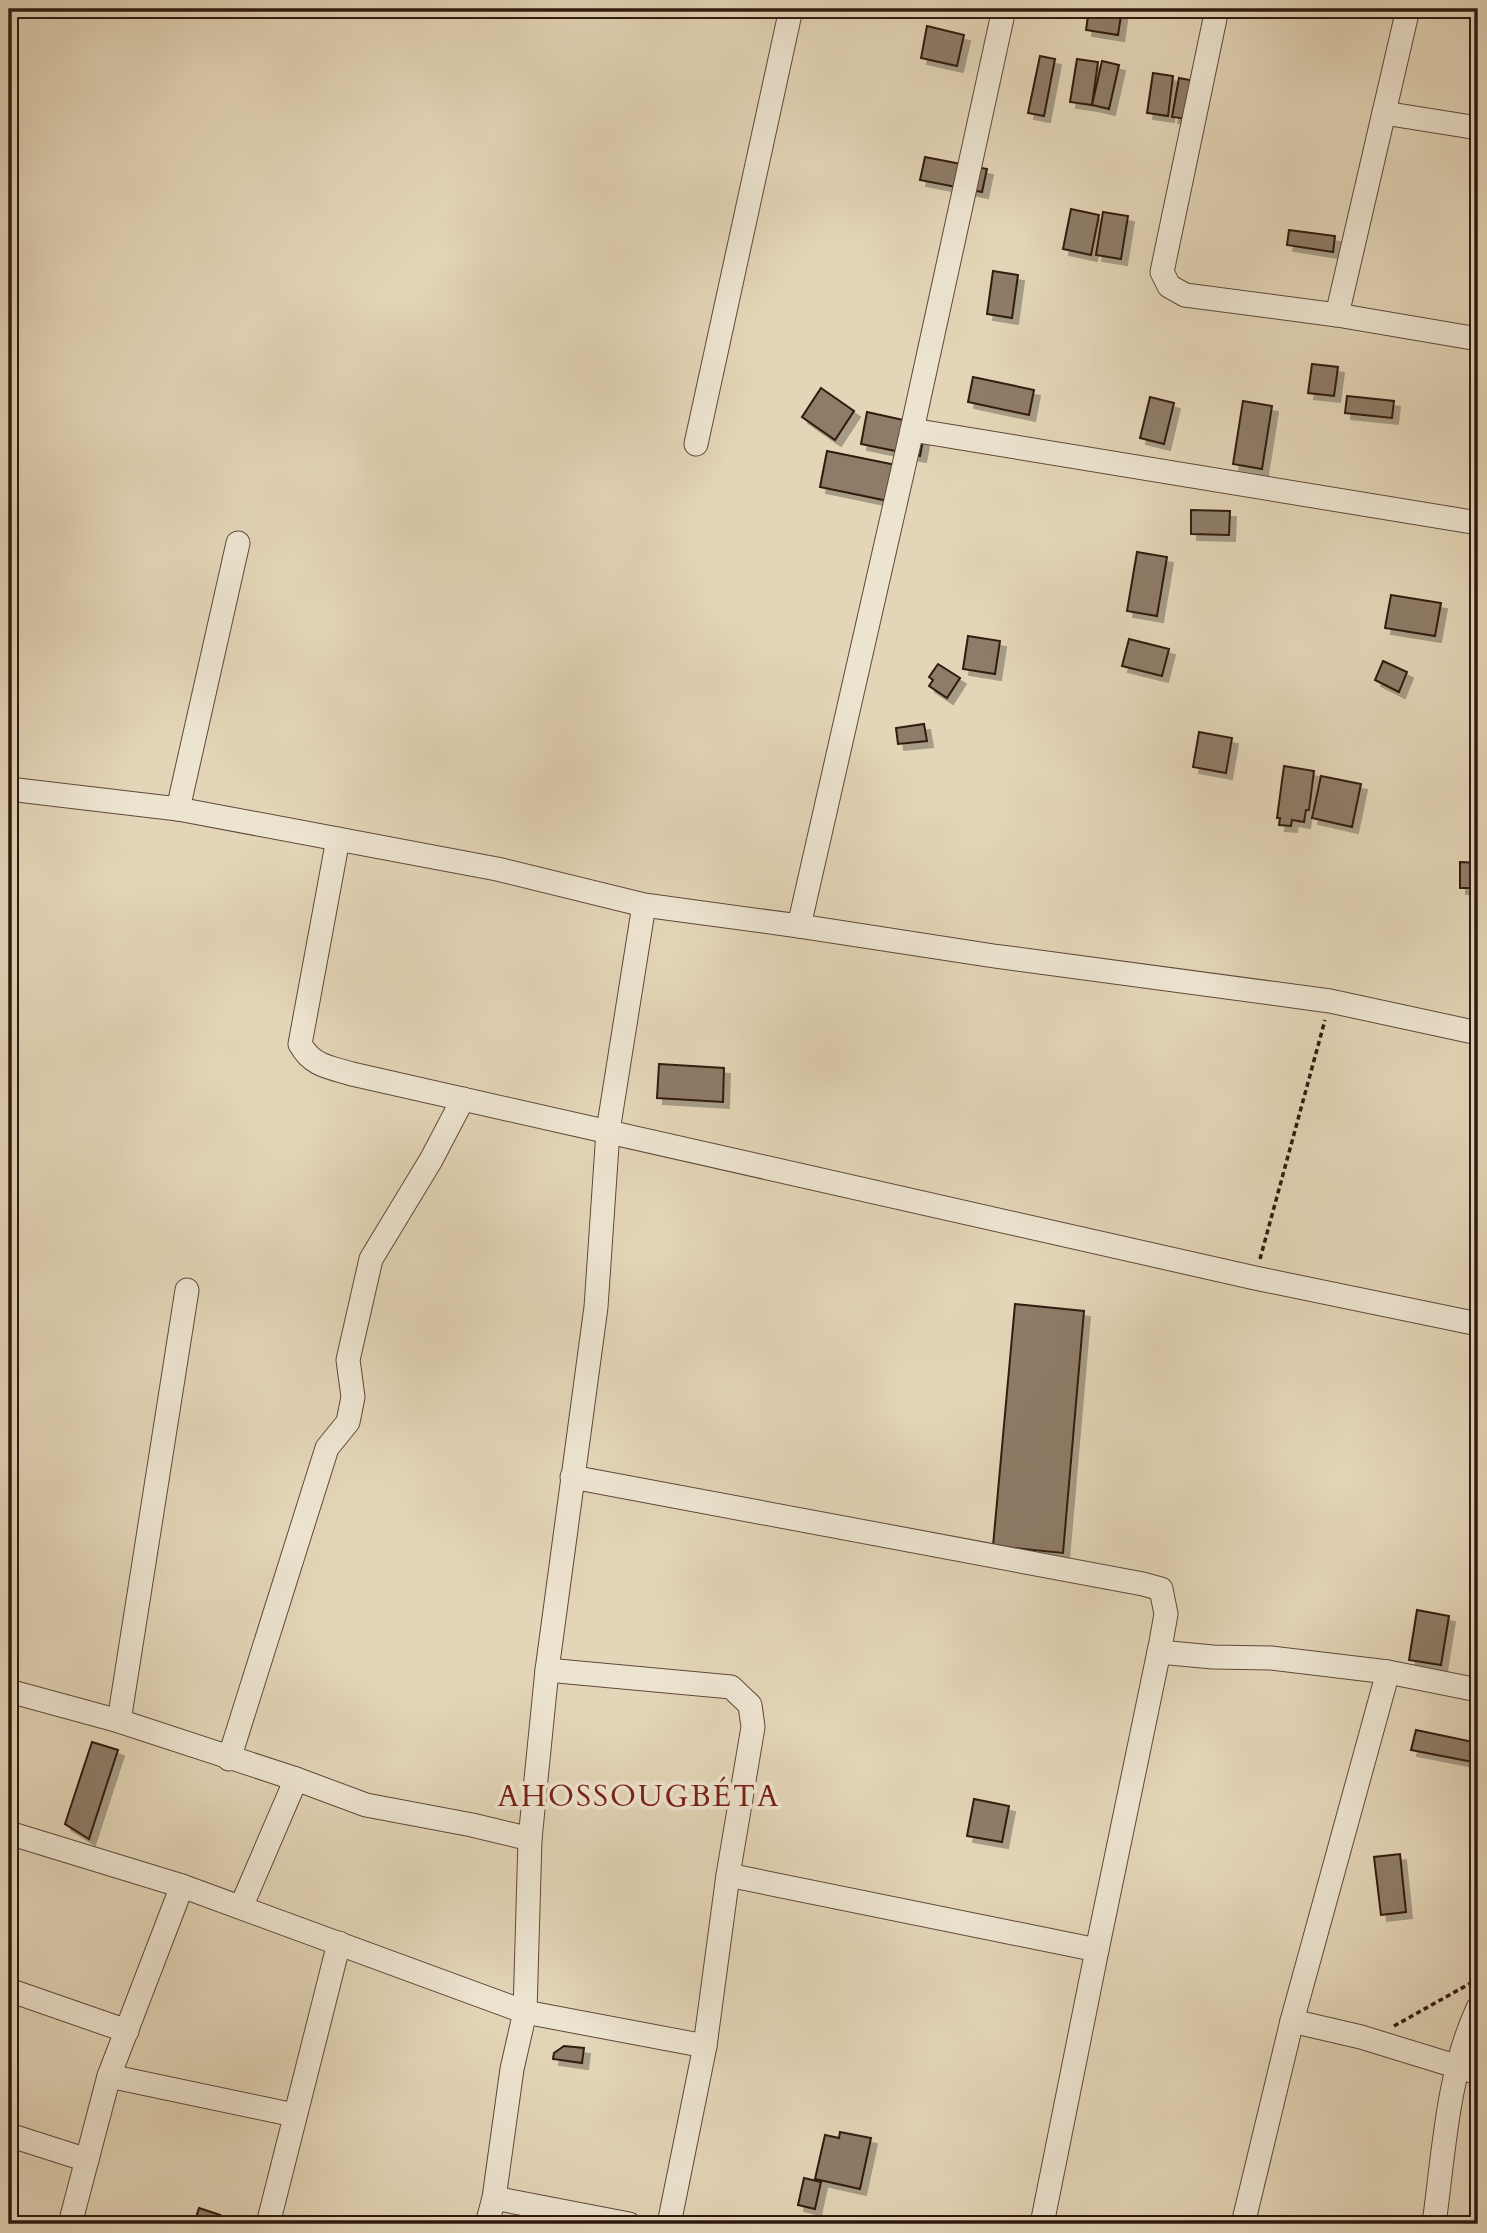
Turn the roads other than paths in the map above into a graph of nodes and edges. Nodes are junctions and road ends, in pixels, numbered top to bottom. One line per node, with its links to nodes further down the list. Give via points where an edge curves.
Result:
1 (790, 9): 10 (street)
2 (1004, 9): 9 (street)
3 (1217, 9): 7 (street, via 1163,272 1169,286 1185,295)
4 (1408, 9): 5 (street)
5 (1384, 113): 6 (street); 7 (street)
6 (1478, 128)
7 (1337, 315): 8 (street)
8 (1478, 339)
9 (912, 430): 11 (street); 17 (street)
10 (696, 444)
11 (1478, 523)
12 (238, 543): 14 (street)
13 (9, 789): 14 (street)
14 (178, 809): 15 (street)
15 (338, 839): 16 (street, via 497,869); 19 (street, via 300,1044 318,1063)
16 (644, 905): 17 (street); 20 (street)
17 (799, 926): 18 (street, via 1330,1001)
18 (1478, 1033)
19 (463, 1099): 20 (street); 30 (street, via 371,1259 348,1360 353,1397 348,1422 327,1448)
20 (608, 1130): 22 (street, via 1255,1278); 23 (street, via 596,1307)
21 (187, 1290): 29 (street)
22 (1478, 1324)
23 (572, 1477): 24 (street, via 1161,1589 1166,1614); 25 (street)
24 (1159, 1652): 26 (street, via 1270,1658); 38 (street)
25 (547, 1670): 33 (street); 34 (street, via 731,1687 750,1705 753,1727)
26 (1388, 1672): 27 (street); 42 (street)
27 (1478, 1690)
28 (9, 1691): 29 (street)
29 (119, 1721): 30 (street)
30 (229, 1759): 31 (street)
31 (296, 1779): 33 (street, via 366,1805); 36 (street)
32 (9, 1833): 35 (street)
33 (530, 1839): 41 (street)
34 (728, 1875): 38 (street); 44 (street)
35 (182, 1886): 36 (street); 43 (street)
36 (241, 1907): 37 (street)
37 (339, 1943): 41 (street); 47 (street)
38 (1097, 1950): 56 (street)
39 (9, 1990): 43 (street)
40 (1478, 2008): 45 (street, via 1467,2033)
41 (525, 2012): 44 (street); 50 (street)
42 (1292, 2021): 45 (street); 57 (street)
43 (127, 2031): 46 (street)
44 (705, 2046): 55 (street)
45 (1467, 2070): 58 (street)
46 (109, 2076): 47 (street); 49 (street)
47 (294, 2115): 52 (street)
48 (9, 2135): 49 (street)
49 (87, 2161): 51 (street)
50 (494, 2198): 53 (street); 54 (street)
51 (70, 2224)
52 (268, 2224)
53 (487, 2224)
54 (628, 2224)
55 (669, 2224)
56 (1042, 2224)
57 (1243, 2224)
58 (1434, 2224)

